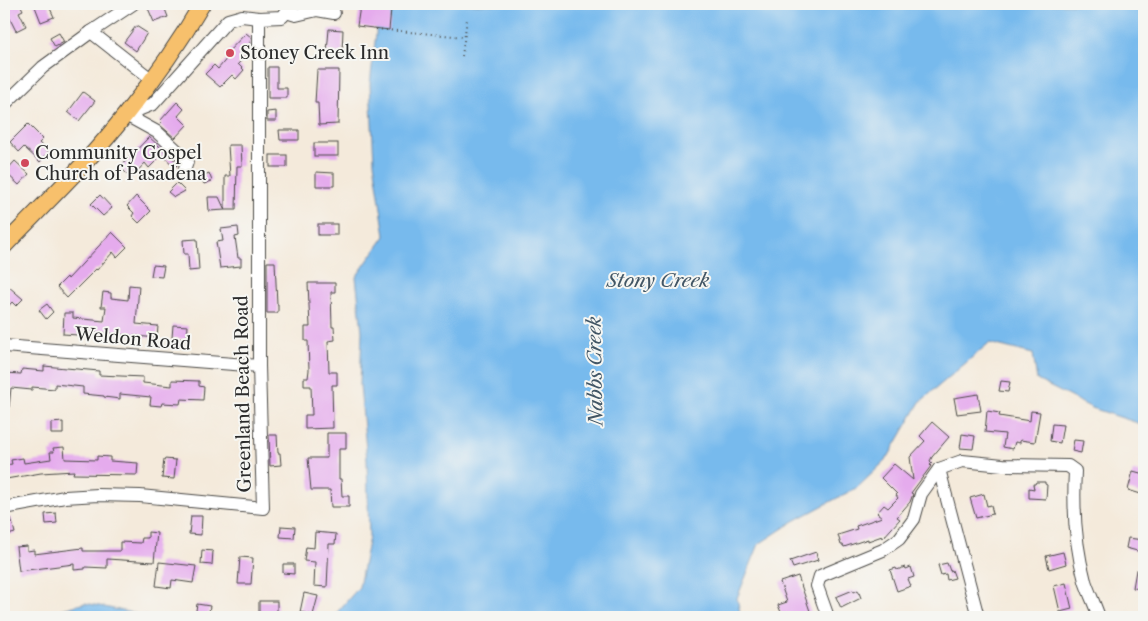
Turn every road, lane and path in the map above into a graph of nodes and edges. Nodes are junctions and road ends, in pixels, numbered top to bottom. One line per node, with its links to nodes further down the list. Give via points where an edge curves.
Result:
1 (133, 4): 8 (street)
2 (202, 4): 11 (main road)
3 (327, 4): 4 (street, via 334,13 316,10 296,16)
4 (290, 8): 5 (street, via 282,17)
5 (259, 18): 12 (street, via 242,16 228,20); 19 (street, Greenland Beach Road)
6 (467, 19): 9 (path)
7 (376, 29): 9 (path)
8 (91, 32): 13 (street); 14 (street, via 43,67)
9 (465, 37): 10 (path)
10 (462, 56)
11 (164, 63): 12 (street); 13 (main road)
12 (182, 72): 15 (street, via 153,104)
13 (152, 80): 15 (main road)
14 (4, 105)
15 (126, 115): 16 (street, via 156,132 185,158); 17 (main road)
16 (185, 168)
17 (4, 246)
18 (4, 346): 19 (street, Weldon Road)
19 (259, 366): 21 (street, Greenland Beach Road, via 263,508 98,495 65,496)
20 (939, 469): 22 (street, via 921,494 914,519 899,539 883,550 820,576 817,586); 23 (street); 24 (street, via 962,461 1068,466 1075,471 1076,543 1085,581)
21 (4, 508)
22 (828, 617)
23 (978, 617)
24 (1099, 617)

